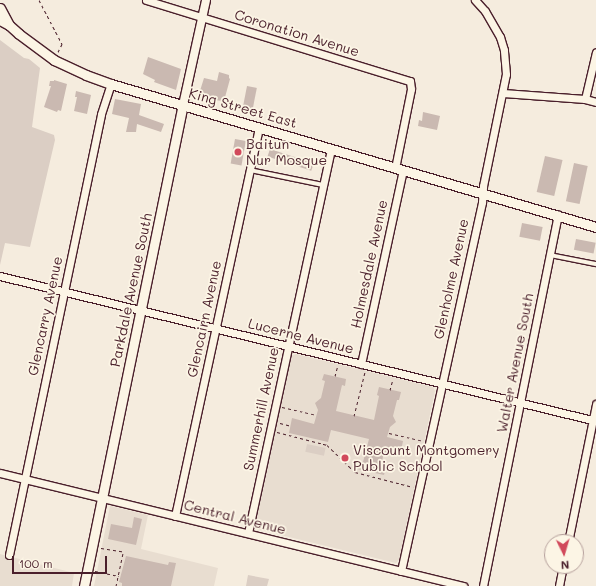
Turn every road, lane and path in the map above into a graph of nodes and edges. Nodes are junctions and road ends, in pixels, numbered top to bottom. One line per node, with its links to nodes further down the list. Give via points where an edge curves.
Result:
1 (38, 0): 10 (path, via 62,44)
2 (146, 0): 6 (street, Coronation Avenue)
3 (206, 0): 6 (street, Parkdale Avenue South)
4 (475, 0): 13 (street, Glenholme Avenue, via 485,11 500,37 506,61)
5 (0, 8): 8 (main road, King Street East)
6 (203, 17): 12 (street, Coronation Avenue, via 405,78 410,81); 16 (street, Parkdale Avenue South)
7 (0, 20): 8 (main road, King Street East)
8 (9, 25): 10 (main road, King Street East)
9 (596, 52): 14 (street)
10 (54, 60): 11 (main road, King Street East)
11 (111, 84): 16 (main road, King Street East); 28 (street, Glencarry Avenue, via 102,114)
12 (411, 89): 19 (street, Holmesdale Avenue)
13 (503, 93): 14 (street); 22 (street, Glenholme Avenue)
14 (585, 99): 15 (street)
15 (596, 102)
16 (183, 106): 17 (main road, King Street East); 29 (main road, Parkdale Avenue South)
17 (260, 128): 18 (main road, King Street East); 20 (street, Glencairn Avenue)
18 (331, 149): 19 (main road, King Street East); 21 (street, Summerhill Avenue)
19 (399, 169): 22 (main road, King Street East); 33 (street, Holmesdale Avenue)
20 (250, 170): 21 (lane); 30 (street, Glencairn Avenue)
21 (323, 185): 31 (street, Summerhill Avenue)
22 (482, 194): 23 (main road, King Street East); 36 (street, Glenholme Avenue)
23 (558, 215): 24 (main road, King Street East); 25 (street, Walter Avenue South)
24 (596, 227)
25 (550, 255): 26 (lane); 38 (street, Walter Avenue South)
26 (596, 264)
27 (0, 276): 28 (street, Lucerne Avenue)
28 (64, 292): 29 (street, Lucerne Avenue); 50 (street, Glencarry Avenue)
29 (142, 310): 30 (street, Lucerne Avenue); 52 (main road, Parkdale Avenue South)
30 (216, 329): 31 (street, Lucerne Avenue); 53 (street, Glencairn Avenue)
31 (288, 346): 32 (street, Lucerne Avenue); 40 (street, Summerhill Avenue)
32 (339, 358): 33 (street, Lucerne Avenue); 35 (path)
33 (364, 364): 34 (street, Lucerne Avenue); 42 (path)
34 (394, 372): 36 (street, Lucerne Avenue); 37 (path)
35 (335, 376)
36 (442, 383): 38 (street, Lucerne Avenue); 48 (street, Glenholme Avenue)
37 (390, 390)
38 (520, 403): 43 (street, Lucerne Avenue); 65 (street, Walter Avenue South)
39 (596, 404): 43 (street)
40 (275, 406): 41 (path); 44 (street, Summerhill Avenue)
41 (316, 415)
42 (354, 416)
43 (594, 420): 55 (street)
44 (272, 421): 45 (path); 46 (street, Summerhill Avenue)
45 (291, 426)
46 (270, 430): 51 (path, via 328,445 355,472); 54 (street, Summerhill Avenue)
47 (389, 433): 48 (path)
48 (429, 443): 51 (street, Glenholme Avenue)
49 (0, 473): 50 (street, Central Avenue)
50 (24, 479): 52 (street, Central Avenue); 57 (street, Glencarry Avenue)
51 (419, 489): 59 (street, Glenholme Avenue)
52 (103, 498): 53 (street, Central Avenue); 56 (main road, Parkdale Avenue South)
53 (175, 516): 54 (street, Central Avenue)
54 (248, 533): 59 (street, Central Avenue)
55 (570, 534)
56 (92, 547): 58 (main road, Parkdale Avenue South); 61 (path, via 124,552)
57 (9, 555)
58 (88, 569): 61 (path); 62 (main road, Parkdale Avenue South)
59 (401, 571): 64 (street, Central Avenue)
60 (561, 574): 66 (street)
61 (118, 576): 63 (path)
62 (84, 586)
63 (116, 586)
64 (463, 586)
65 (483, 586)
66 (559, 586)

